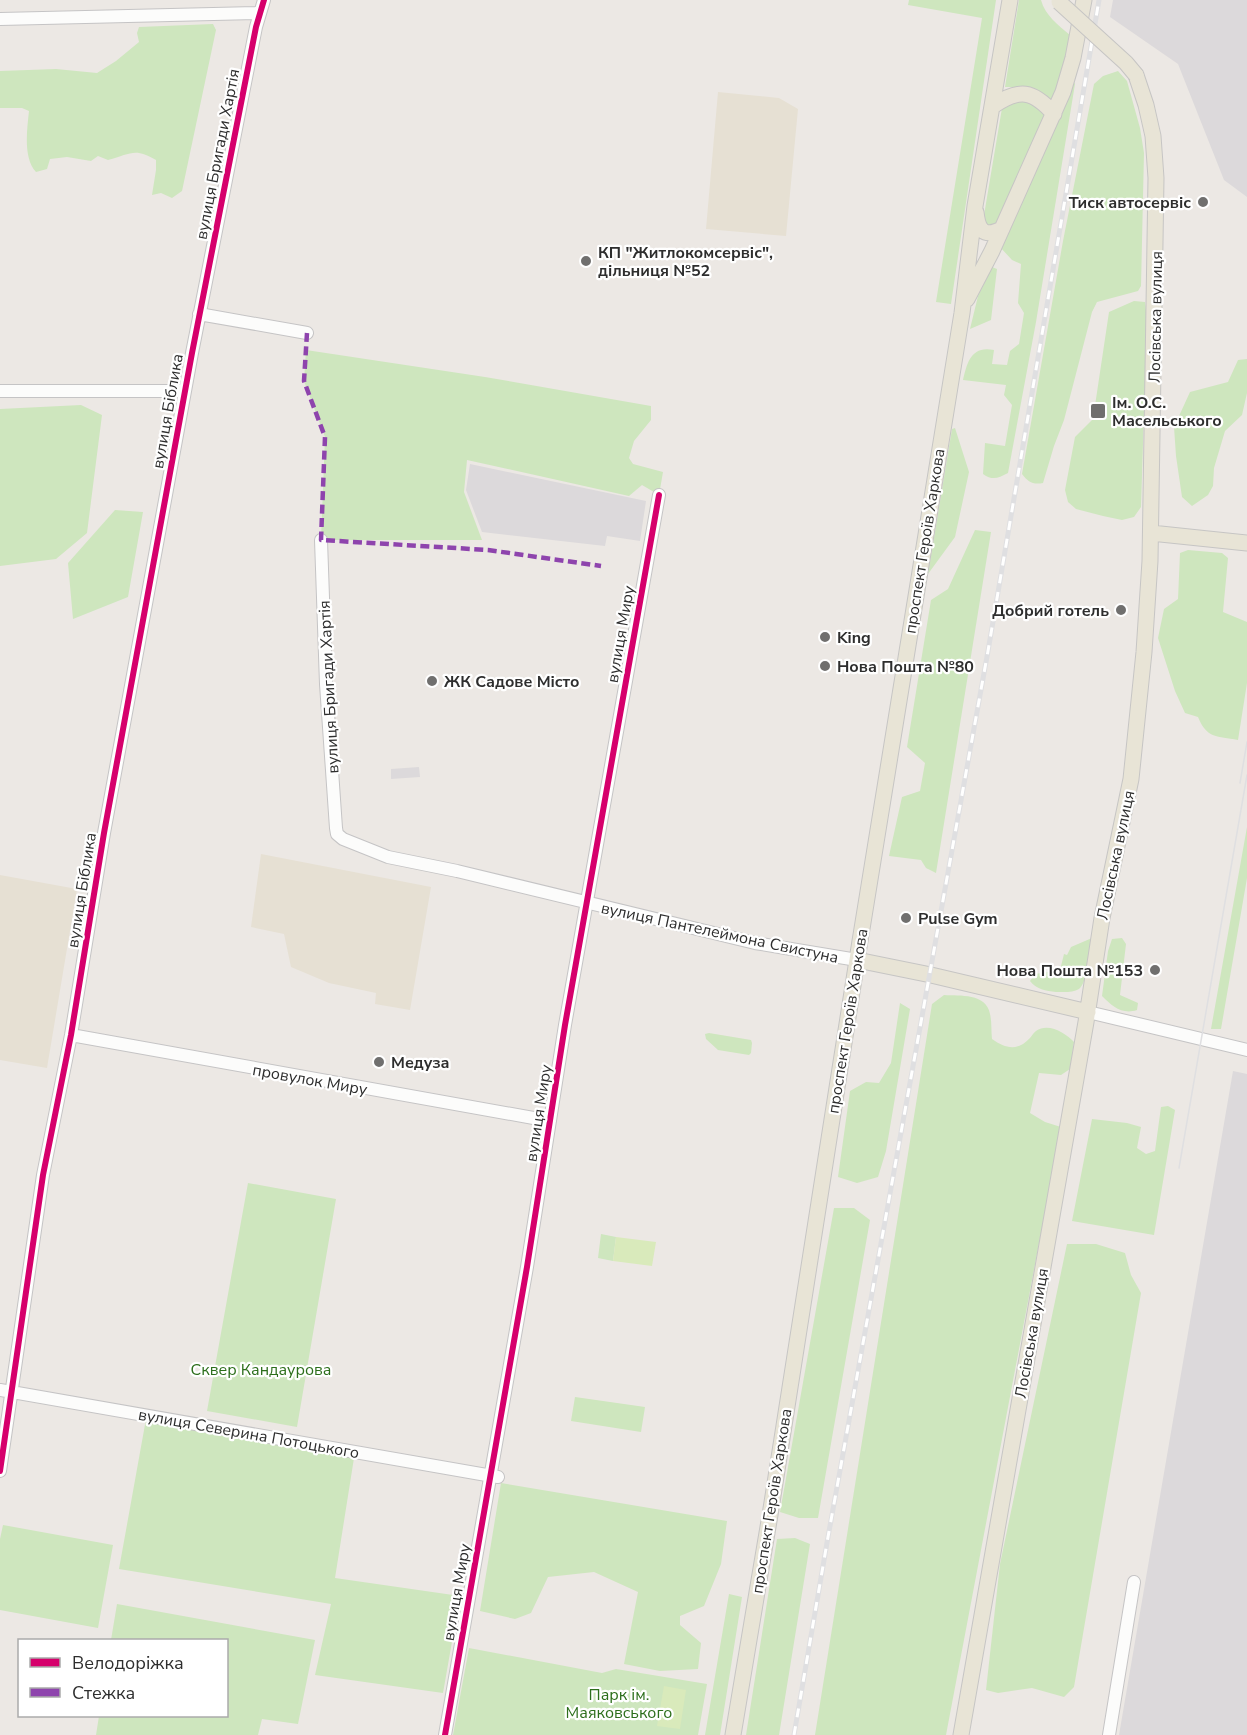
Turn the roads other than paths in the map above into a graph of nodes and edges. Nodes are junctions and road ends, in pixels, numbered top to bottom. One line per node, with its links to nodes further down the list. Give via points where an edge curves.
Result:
1 (264, 0): 5 (street, вулиця Бригади Хартія)
2 (1010, 0): 7 (main road, проспект Героїв Харкова)
3 (1084, 0): 8 (main road, проспект Героїв Харкова, via 1072,58)
4 (1058, 1): 17 (main road, Лосівська вулиця, bridge, via 1136,75 1151,123 1157,213)
5 (259, 13): 6 (street); 12 (street, вулиця Бригади Хартія)
6 (0, 19)
7 (993, 106): 8 (main road, via 1009,96 1028,94 1036,96); 9 (main road, проспект Героїв Харкова)
8 (1054, 114): 10 (main road, проспект Героїв Харкова)
9 (975, 206): 10 (main road, via 982,231); 11 (main road, проспект Героїв Харкова)
10 (1002, 229): 11 (main road, проспект Героїв Харкова)
11 (963, 307): 22 (main road, проспект Героїв Харкова)
12 (199, 314): 13 (street); 15 (street, вулиця Біблика)
13 (308, 333)
14 (0, 391): 15 (street)
15 (185, 391): 24 (street, вулиця Біблика)
16 (659, 495): 21 (street, вулиця Миру)
17 (1151, 533): 19 (main road); 23 (main road, Лосівська вулиця, via 1131,779 1102,918)
18 (321, 540): 20 (street, вулиця Бригади Хартія)
19 (1246, 544)
20 (337, 834): 21 (street, вулиця Пантелеймона Свистуна, via 388,857)
21 (587, 904): 22 (street, вулиця Пантелеймона Свистуна, via 755,943); 26 (street, вулиця Миру)
22 (857, 960): 23 (main road, вулиця Пантелеймона Свистуна); 32 (main road, проспект Героїв Харкова)
23 (1088, 1012): 25 (street, вулиця Пантелеймона Свистуна); 33 (main road, Лосівська вулиця)
24 (71, 1035): 26 (street, провулок Миру); 27 (street, вулиця Біблика)
25 (1247, 1050)
26 (550, 1121): 29 (street, вулиця Миру)
27 (6, 1391): 28 (street, вулиця Біблика); 29 (street, вулиця Северина Потоцького)
28 (0, 1471)
29 (494, 1476): 31 (street, вулиця Миру)
30 (1134, 1582): 34 (street)
31 (445, 1735)
32 (733, 1735)
33 (961, 1735)
34 (1109, 1735)

